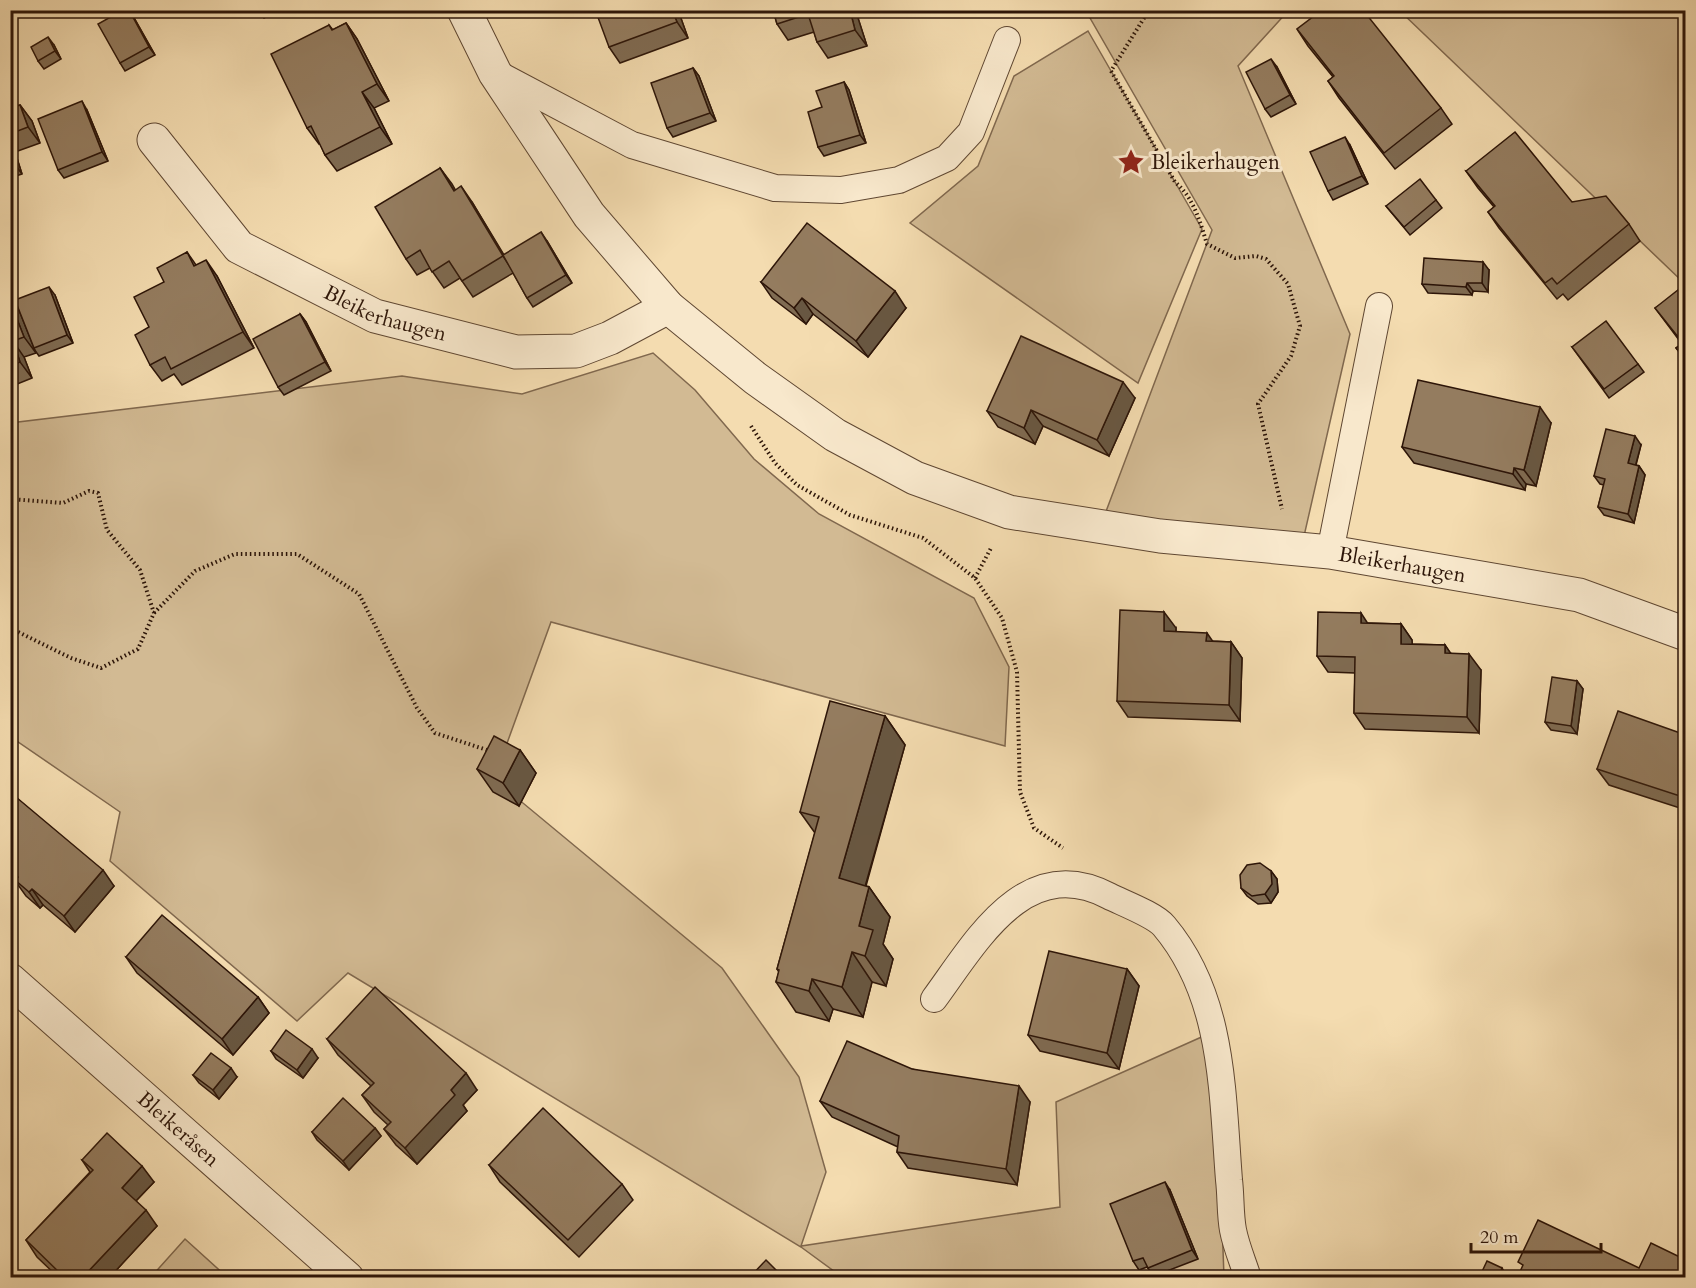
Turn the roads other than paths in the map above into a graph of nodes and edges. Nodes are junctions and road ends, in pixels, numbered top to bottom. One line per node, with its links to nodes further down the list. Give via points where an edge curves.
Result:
1 (464, 10): 3 (street, Bleikerhaugen)
2 (1007, 40): 3 (lane, via 971,132 947,158 899,180 841,190 775,188 632,145)
3 (495, 73): 6 (street, Bleikerhaugen, via 589,215)
4 (154, 140): 6 (street, Bleikerhaugen, via 239,247 375,316 516,352 576,351)
5 (1379, 306): 7 (lane)
6 (668, 307): 7 (street, Bleikerhaugen, via 755,378 835,435 915,478 1009,512 1160,536)
7 (1317, 551): 8 (street, Bleikerhaugen, via 1579,595)
8 (1686, 634)
9 (10, 980): 11 (street, Bleikeråsen)
10 (934, 999): 12 (lane, via 1006,906 1030,891 1061,884 1096,889 1163,924 1199,980 1220,1057 1233,1230)
11 (347, 1278)
12 (1248, 1278)

